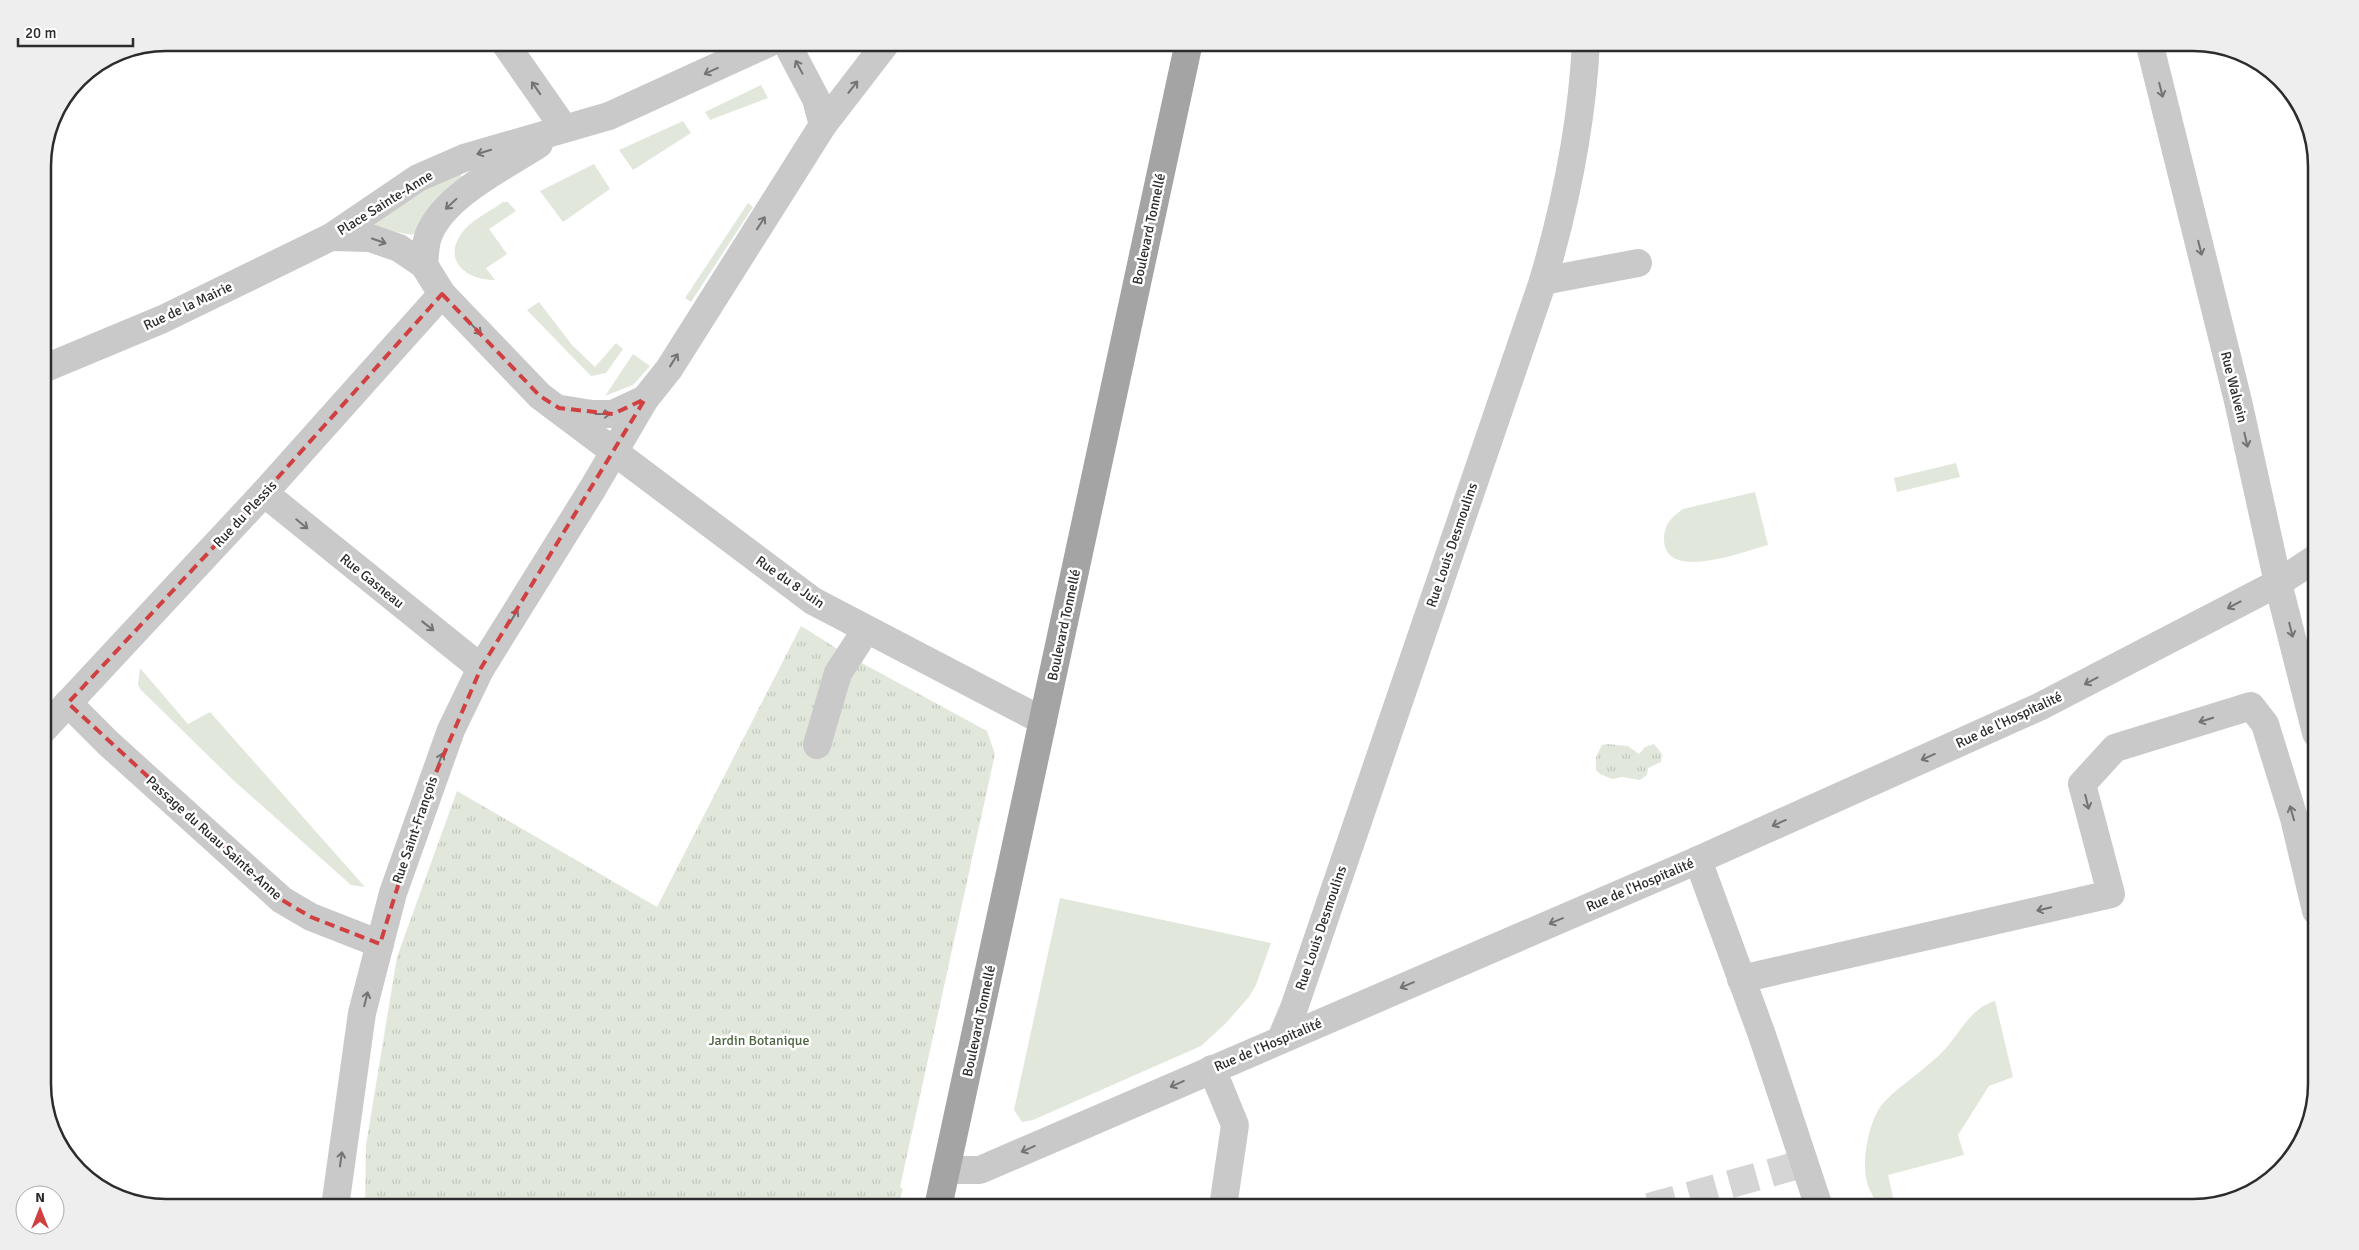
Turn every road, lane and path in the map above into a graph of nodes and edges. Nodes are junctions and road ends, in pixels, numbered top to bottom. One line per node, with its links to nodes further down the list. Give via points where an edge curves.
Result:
1 (510, 51): 9 (street, one-way to 1)
2 (751, 51): 9 (street, Place Sainte-Anne, one-way to 9, via 609,116)
3 (791, 51): 8 (street, one-way to 3, via 816,99)
4 (880, 51): 8 (street, Place Sainte-Anne, one-way to 4)
5 (1187, 51): 27 (main road, Boulevard Tonnellé)
6 (1586, 51): 13 (street, Rue Louis Desmoulins, via 1572,167)
7 (2151, 51): 22 (street, Rue Walvein, one-way to 22, via 2238,401)
8 (823, 125): 16 (street, Place Sainte-Anne, one-way to 8, via 668,369)
9 (564, 128): 10 (street, Place Sainte-Anne, one-way to 10, via 464,158 418,178); 12 (street, Place Sainte-Anne, one-way to 12, via 459,197 439,215 428,236)
10 (331, 237): 12 (street, Place Sainte-Anne, one-way to 12, via 370,238 399,248); 15 (street, Rue de la Mairie, via 163,319)
11 (1638, 262): 13 (street)
12 (424, 265): 14 (street, Place Sainte-Anne)
13 (1543, 281): 34 (street, Rue Louis Desmoulins)
14 (442, 294): 17 (street, Place Sainte-Anne, one-way to 17, via 540,396); 20 (street, Rue du Plessis)
15 (51, 366)
16 (645, 399): 17 (street, Place Sainte-Anne, one-way to 16, via 613,414); 18 (street, Place Sainte-Anne)
17 (559, 408): 18 (street, Rue du 8 Juin)
18 (614, 452): 19 (street, Place Sainte-Anne); 23 (street, Rue du 8 Juin, via 813,601)
19 (593, 488): 24 (street, Rue Saint-François, one-way to 19)
20 (264, 493): 24 (street, Rue Gasneau, one-way to 24); 26 (street, Rue du Plessis)
21 (2308, 563): 22 (street, Rue de l'Hospitalité)
22 (2278, 583): 25 (street, Rue Walvein, one-way to 25); 30 (street, Rue de l'Hospitalité, one-way to 30, via 2040,707)
23 (866, 630): 27 (street, Rue du 8 Juin); 29 (street, via 838,672)
24 (481, 668): 32 (street, Rue Saint-François, one-way to 24, via 393,893 425,798 451,730)
25 (2308, 701)
26 (68, 703): 28 (street, Rue du Plessis); 32 (street, Passage du Ruau Sainte-Anne, via 282,900 311,917)
27 (1043, 720): 36 (main road, Boulevard Tonnellé)
28 (51, 721)
29 (817, 746)
30 (1698, 860): 33 (street); 34 (street, Rue de l'Hospitalité, one-way to 34)
31 (2308, 877): 33 (street, one-way to 33, via 2294,818 2265,724 2251,706 2115,748 2082,784 2111,894)
32 (380, 944): 37 (street, Rue Saint-François, one-way to 32, via 362,1014)
33 (1741, 979): 40 (street, via 1762,1035 1800,1165)
34 (1281, 1039): 35 (street, Rue de l'Hospitalité)
35 (1212, 1069): 36 (street, Rue de l'Hospitalité, one-way to 36, via 980,1170); 39 (street, via 1235,1125)
36 (946, 1170): 38 (main road, Boulevard Tonnellé)
37 (336, 1199)
38 (940, 1199)
39 (1224, 1199)
40 (1814, 1199)

